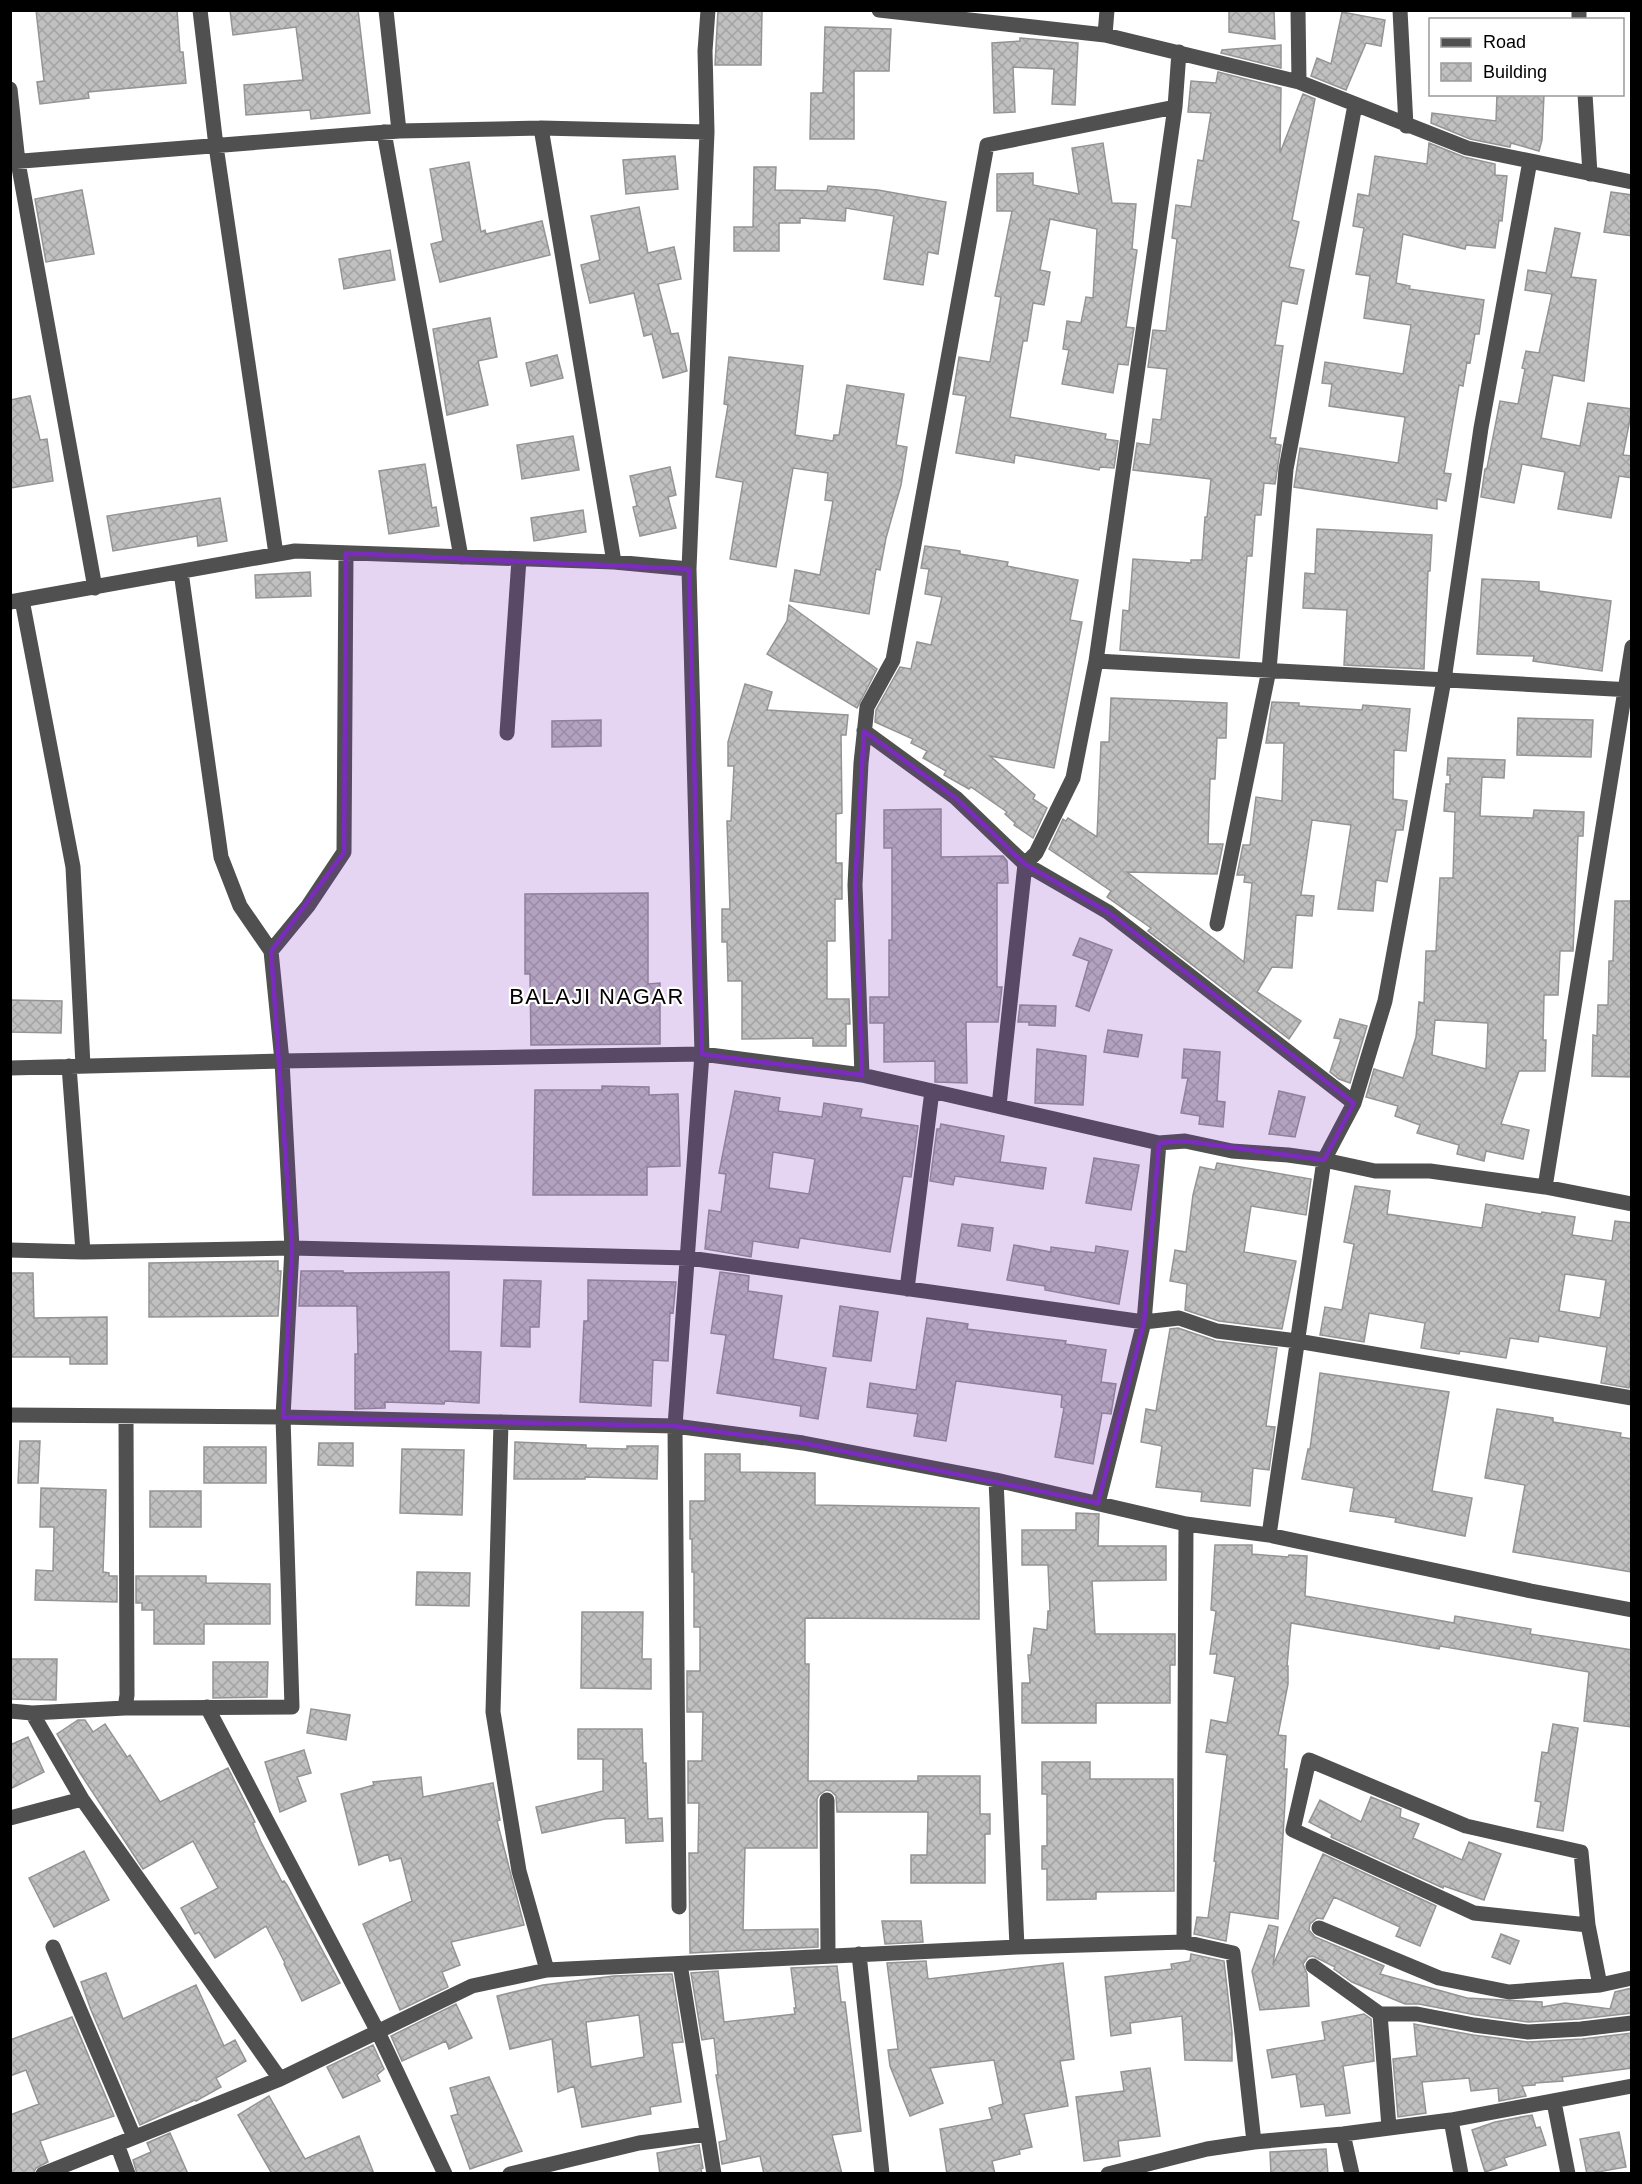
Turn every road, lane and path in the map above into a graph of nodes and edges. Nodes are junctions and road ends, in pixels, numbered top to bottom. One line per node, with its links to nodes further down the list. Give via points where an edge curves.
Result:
1 (200, 10): 20 (street)
2 (386, 10): 18 (street)
3 (708, 10): 19 (street)
4 (879, 10): 8 (street)
5 (1107, 10): 9 (street)
6 (1298, 10): 11 (street)
7 (1400, 10): 16 (street)
8 (917, 13): 9 (street)
9 (1105, 35): 10 (street)
10 (1179, 52): 11 (street); 15 (street)
11 (1299, 82): 14 (street)
12 (10, 89): 22 (street)
13 (1585, 96): 23 (street)
14 (1355, 105): 16 (street); 36 (street, via 1286,469)
15 (1175, 107): 35 (street); 39 (street, via 987,145 893,660 867,707)
16 (1406, 126): 21 (street, via 1467,148)
17 (541, 128): 18 (street); 19 (street); 29 (street)
18 (392, 132): 20 (street); 27 (street)
19 (707, 132): 30 (street)
20 (216, 146): 22 (street); 26 (street)
21 (1530, 161): 23 (street); 37 (street, via 1481,428)
22 (14, 162): 32 (street)
23 (1590, 174): 24 (street)
24 (1632, 182)
25 (346, 553): 26 (street); 27 (street); 43 (street, via 344,852 308,906)
26 (276, 554): 31 (street)
27 (461, 557): 28 (street)
28 (519, 559): 29 (street); 40 (street)
29 (614, 562): 30 (street)
30 (689, 569): 44 (street)
31 (181, 572): 32 (street); 43 (street, via 221,857 240,906)
32 (95, 588): 33 (street)
33 (16, 601): 46 (street, via 73,867)
34 (1632, 647): 38 (street)
35 (1096, 661): 36 (street); 41 (street, via 1073,778 1036,853)
36 (1269, 670): 37 (street); 42 (street)
37 (1444, 680): 38 (street); 50 (street, via 1385,1001)
38 (1627, 690): 54 (street)
39 (864, 731): 41 (street, via 956,798); 48 (street, via 855,885)
40 (507, 733)
41 (1025, 864): 50 (street, via 1108,912); 51 (street)
42 (1217, 924)
43 (271, 951): 45 (street)
44 (702, 1054): 45 (street); 48 (street); 59 (street)
45 (282, 1060): 46 (street); 56 (street)
46 (76, 1066): 47 (street); 58 (street)
47 (10, 1068)
48 (862, 1075): 49 (street)
49 (932, 1091): 51 (street); 60 (street)
50 (1354, 1103): 53 (street)
51 (999, 1106): 52 (street)
52 (1159, 1143): 53 (street, via 1185,1141 1232,1151); 61 (street)
53 (1324, 1160): 54 (street, via 1375,1171 1430,1171); 62 (street)
54 (1545, 1187): 55 (street)
55 (1632, 1204)
56 (292, 1248): 58 (street); 59 (street); 66 (street)
57 (10, 1251): 58 (street)
58 (83, 1252)
59 (689, 1258): 60 (street); 68 (street)
60 (907, 1289): 61 (street)
61 (1144, 1322): 62 (street, via 1179,1318 1217,1331); 70 (street)
62 (1297, 1341): 63 (street); 72 (street)
63 (1632, 1398)
64 (10, 1415): 65 (street)
65 (126, 1416): 66 (street); 75 (street)
66 (283, 1417): 67 (street); 74 (street, via 292,1707)
67 (501, 1422): 68 (street); 91 (street, via 493,1713 519,1871)
68 (675, 1426): 69 (street, via 803,1443); 81 (street)
69 (996, 1480): 70 (street); 86 (street)
70 (1098, 1503): 71 (street)
71 (1186, 1524): 72 (street); 84 (street)
72 (1269, 1536): 73 (street)
73 (1632, 1610)
74 (207, 1707): 75 (street); 96 (street)
75 (124, 1708): 77 (street)
76 (10, 1711): 77 (street)
77 (32, 1713): 78 (street)
78 (82, 1799): 80 (street); 97 (street)
79 (827, 1800): 88 (street)
80 (10, 1818)
81 (679, 1907)
82 (1588, 1925): 82 (street, via 1581,1852 1466,1826 1309,1760 1293,1830 1474,1913); 93 (street)
83 (1319, 1928): 93 (street, via 1439,1978 1509,1992)
84 (1184, 1942): 86 (street); 105 (street, via 1233,1953)
85 (53, 1947): 104 (street)
86 (1017, 1947): 87 (street)
87 (859, 1954): 88 (street); 113 (street)
88 (828, 1956): 89 (street)
89 (680, 1964): 91 (street); 102 (street)
90 (1313, 1966): 94 (street)
91 (547, 1970): 96 (street, via 472,1986)
92 (1632, 1978): 93 (street)
93 (1600, 1985)
94 (1380, 2014): 95 (street, via 1424,2015 1528,2032); 101 (street)
95 (1632, 2023)
96 (378, 2032): 97 (street); 110 (street)
97 (280, 2079): 104 (street)
98 (1632, 2086): 99 (street)
99 (1554, 2102): 100 (street); 117 (street)
100 (1451, 2120): 101 (street); 116 (street)
101 (1389, 2127): 103 (street)
102 (707, 2134): 111 (street, via 639,2143); 112 (street)
103 (1343, 2134): 105 (street); 115 (street)
104 (134, 2137): 106 (street)
105 (1254, 2142): 107 (street, via 1207,2150)
106 (117, 2144): 108 (street); 109 (street)
107 (1148, 2169): 114 (street)
108 (42, 2174)
109 (128, 2174)
110 (445, 2174)
111 (510, 2174)
112 (714, 2174)
113 (882, 2174)
114 (1108, 2174)
115 (1352, 2174)
116 (1461, 2174)
117 (1568, 2174)

